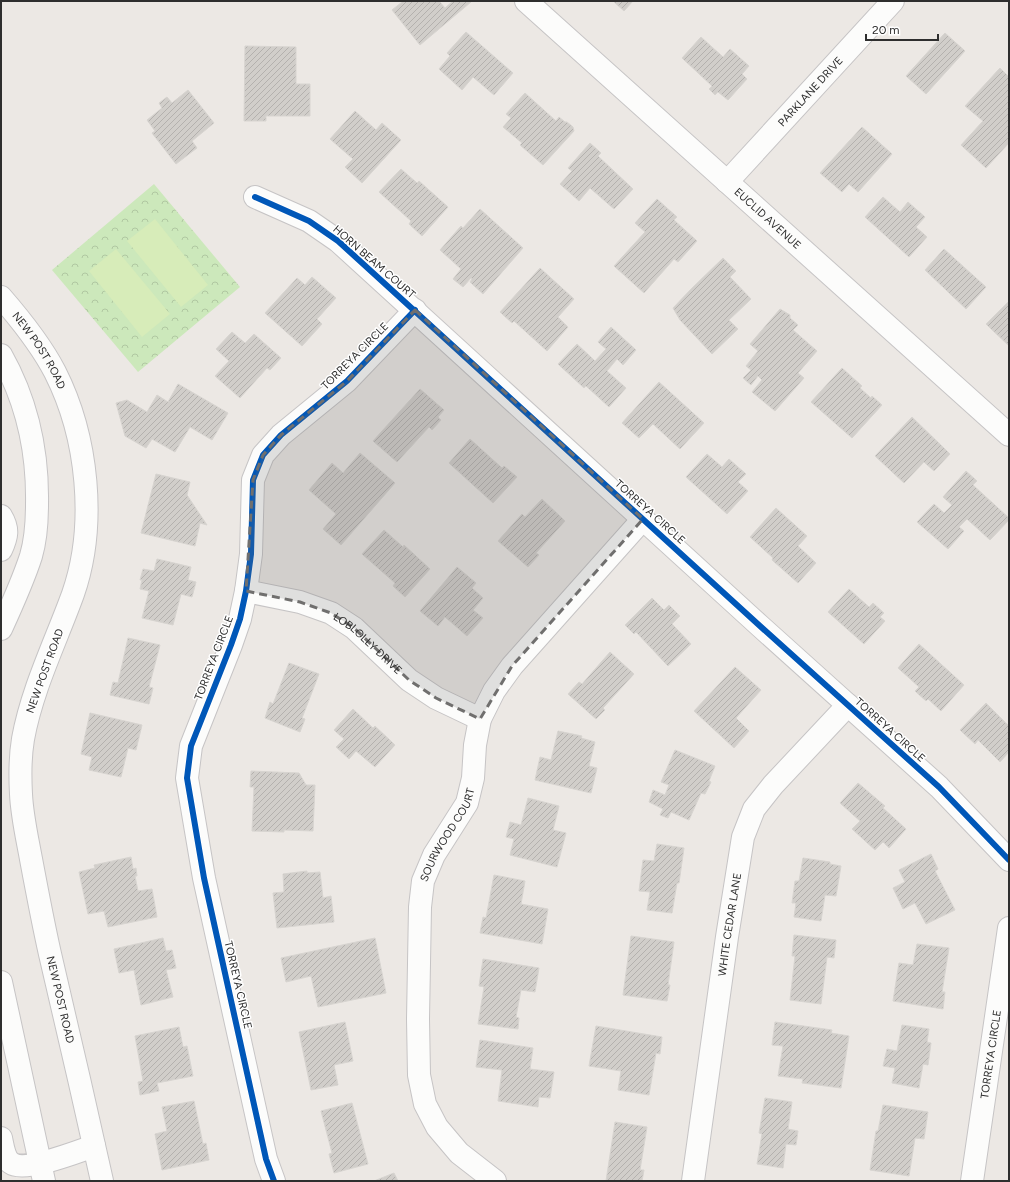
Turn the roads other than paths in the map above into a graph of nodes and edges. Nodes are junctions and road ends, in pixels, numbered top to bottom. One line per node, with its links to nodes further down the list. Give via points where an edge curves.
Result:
1 (526, 1): 3 (street, EUCLID AVENUE)
2 (893, 1): 3 (street, PARKLANE DRIVE)
3 (727, 182): 8 (street, EUCLID AVENUE)
4 (255, 197): 6 (street, HORN BEAM COURT, via 309,221 338,241)
5 (1, 297): 20 (street, NEW POST ROAD, via 20,318 55,371 68,402 83,458 86,509 83,554 74,590 31,706 23,740 21,796 39,904)
6 (415, 310): 10 (street, TORREYA CIRCLE); 12 (street, TORREYA CIRCLE, via 347,381 281,435 263,455 253,480 251,554)
7 (1, 355): 13 (street, via 10,370 28,421 38,484 37,521 31,554)
8 (1009, 435)
9 (1, 516): 11 (street, via 7,530)
10 (643, 519): 14 (street, TORREYA CIRCLE); 15 (street, SOURWOOD COURT, via 512,666 494,691)
11 (1, 550)
12 (246, 591): 15 (street, LOBLOLLY DRIVE, via 300,602 331,613 354,628 409,680 436,698); 23 (street, TORREYA CIRCLE, via 231,645 191,746 187,778 204,878 266,1159)
13 (1, 629)
14 (848, 705): 16 (street, TORREYA CIRCLE, via 939,787); 25 (street, WHITE CEDAR LANE, via 754,809 742,837)
15 (480, 719): 24 (street, SOURWOOD COURT, via 473,778 467,803 434,855 423,881 420,914 419,1075 425,1104 437,1126 459,1153)
16 (1009, 860)
17 (1009, 928): 26 (street, TORREYA CIRCLE)
18 (1, 982): 21 (street)
19 (1, 1138): 21 (street, via 5,1155 10,1162 15,1166)
20 (94, 1146): 21 (street); 22 (street, NEW POST ROAD)
21 (42, 1172)
22 (102, 1181)
23 (274, 1181)
24 (495, 1181)
25 (693, 1181)
26 (972, 1181)

